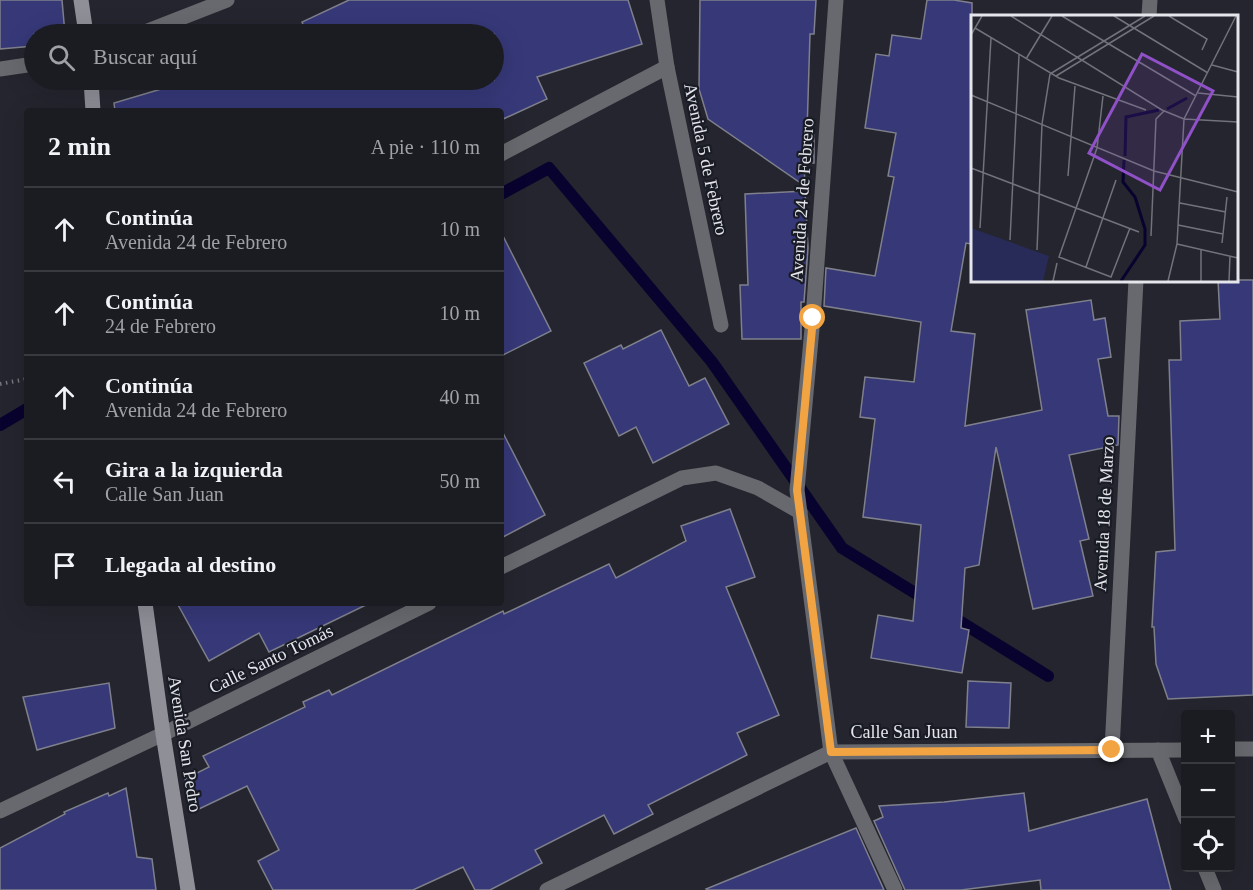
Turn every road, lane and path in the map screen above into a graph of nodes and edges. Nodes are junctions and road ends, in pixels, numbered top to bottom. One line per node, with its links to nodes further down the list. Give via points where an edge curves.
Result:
1 (81, 0): 7 (street)
2 (227, 0): 8 (street)
3 (657, 0): 10 (street, Avenida 5 de Febrero)
4 (836, 0): 19 (street, Avenida 24 de Febrero, via 797,490)
5 (1150, 0): 6 (street)
6 (1149, 15)
7 (85, 24)
8 (166, 24)
9 (24, 65): 11 (street)
10 (667, 67): 14 (street); 16 (street, Avenida 5 de Febrero)
11 (0, 69)
12 (92, 90): 13 (street)
13 (93, 108)
14 (504, 152)
15 (1136, 282): 26 (street, Avenida 18 de Marzo)
16 (721, 326)
17 (24, 380): 18 (path)
18 (0, 384)
19 (800, 512): 20 (street, via 758,488 716,473 682,478); 29 (street)
20 (504, 566)
21 (145, 606): 23 (street, Avenida San Pedro)
22 (423, 606): 23 (street, Calle Santo Tomás)
23 (163, 734): 30 (street, Calle Santo Tomás); 33 (street, Avenida San Pedro)
24 (1253, 748): 25 (street)
25 (1235, 749)
26 (1112, 750): 27 (street, Calle San Juan); 29 (street, Calle San Juan)
27 (1158, 750): 28 (street, Calle San Juan); 31 (street)
28 (1181, 750)
29 (831, 752): 34 (street, Calle San Juan); 35 (street)
30 (0, 811)
31 (1185, 818)
32 (1207, 872): 36 (street)
33 (188, 890)
34 (547, 890)
35 (895, 890)
36 (1214, 890)

